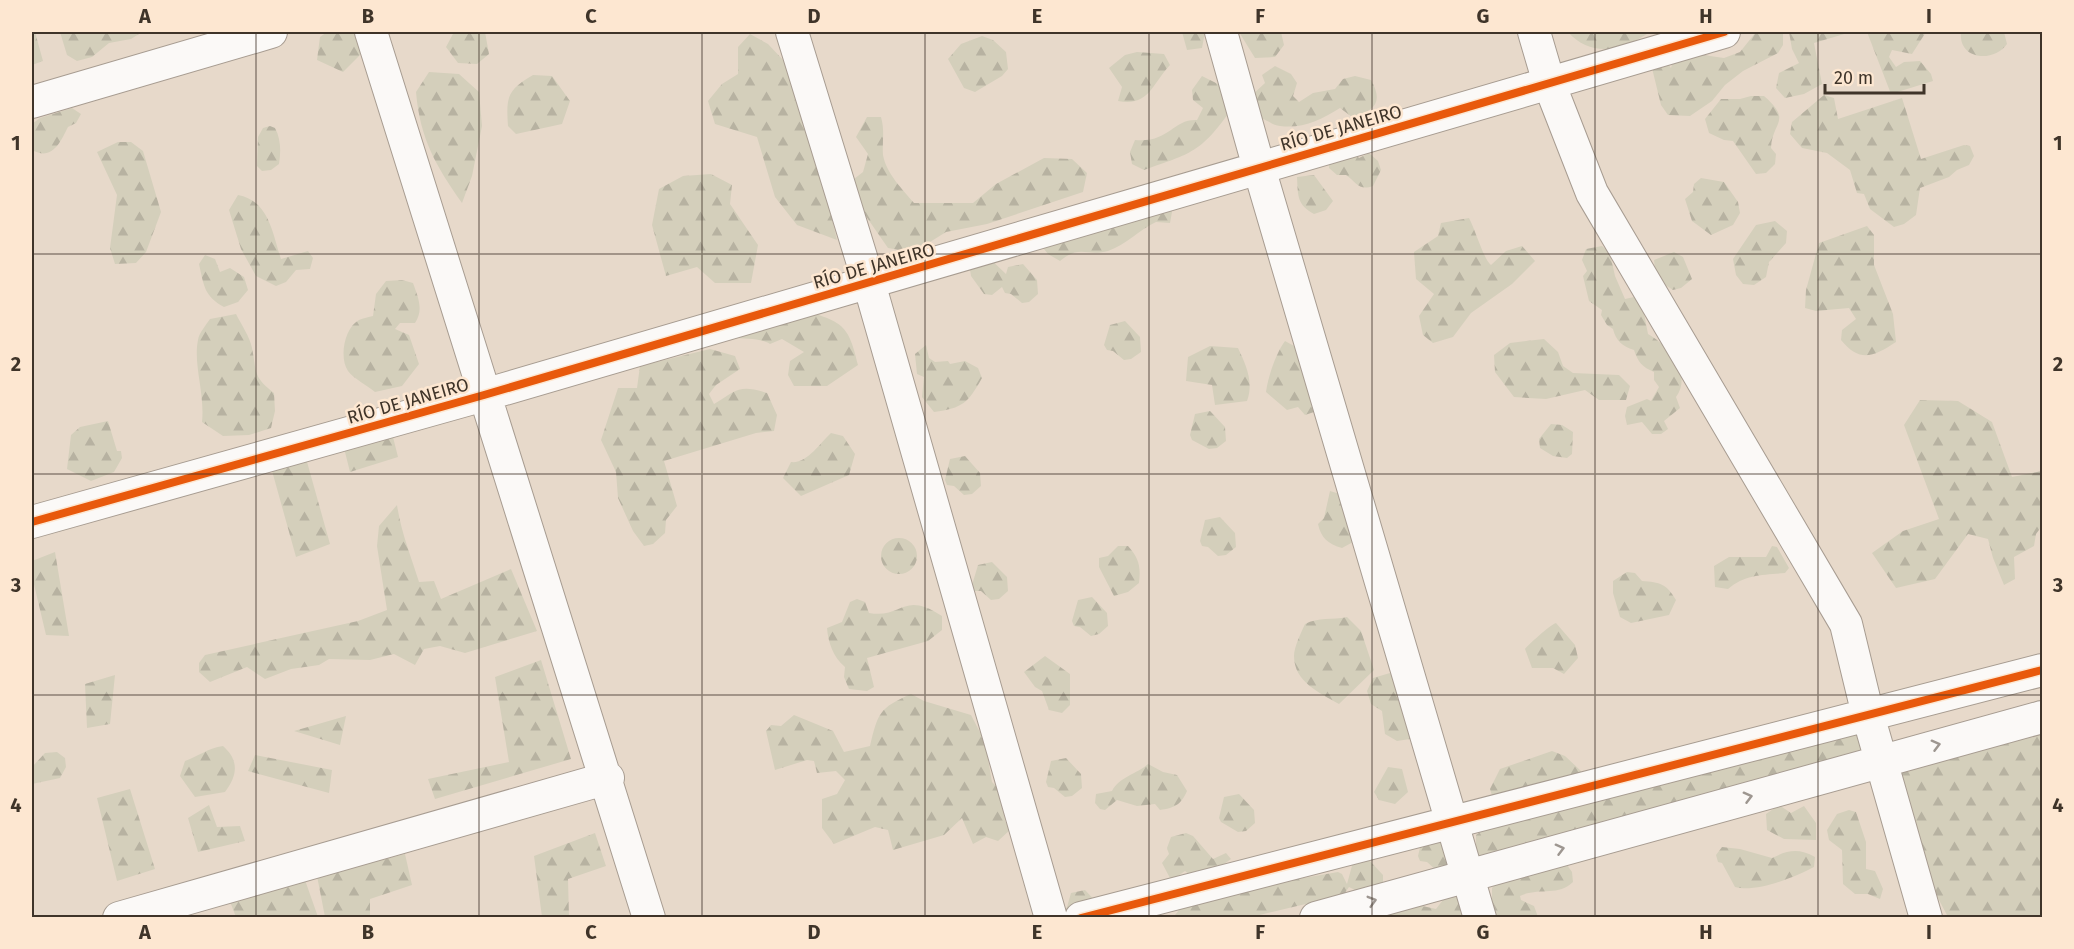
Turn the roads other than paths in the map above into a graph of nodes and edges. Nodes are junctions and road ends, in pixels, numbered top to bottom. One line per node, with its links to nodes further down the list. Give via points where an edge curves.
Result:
1 (271, 32): 8 (street)
2 (372, 32): 11 (street)
3 (792, 32): 10 (street)
4 (1221, 32): 9 (street)
5 (1534, 32): 7 (street)
6 (1724, 32): 7 (street, RÍO DE JANEIRO)
7 (1550, 83): 9 (street, RÍO DE JANEIRO); 14 (street, via 1592,193 1846,624)
8 (32, 102)
9 (1259, 168): 10 (street, RÍO DE JANEIRO); 18 (street)
10 (870, 283): 11 (street, RÍO DE JANEIRO); 22 (street)
11 (484, 395): 12 (street, RÍO DE JANEIRO); 17 (street)
12 (32, 522)
13 (2043, 670): 14 (street)
14 (1868, 715): 16 (street); 18 (street)
15 (2043, 717): 16 (street, one-way to 15)
16 (1882, 759): 19 (street, one-way to 16); 26 (street)
17 (608, 778): 20 (street); 21 (street)
18 (1452, 822): 19 (street); 23 (street)
19 (1468, 874): 24 (street, one-way to 19); 25 (street)
20 (119, 918)
21 (649, 918)
22 (1051, 918)
23 (1081, 918)
24 (1316, 918)
25 (1480, 918)
26 (1926, 918)

